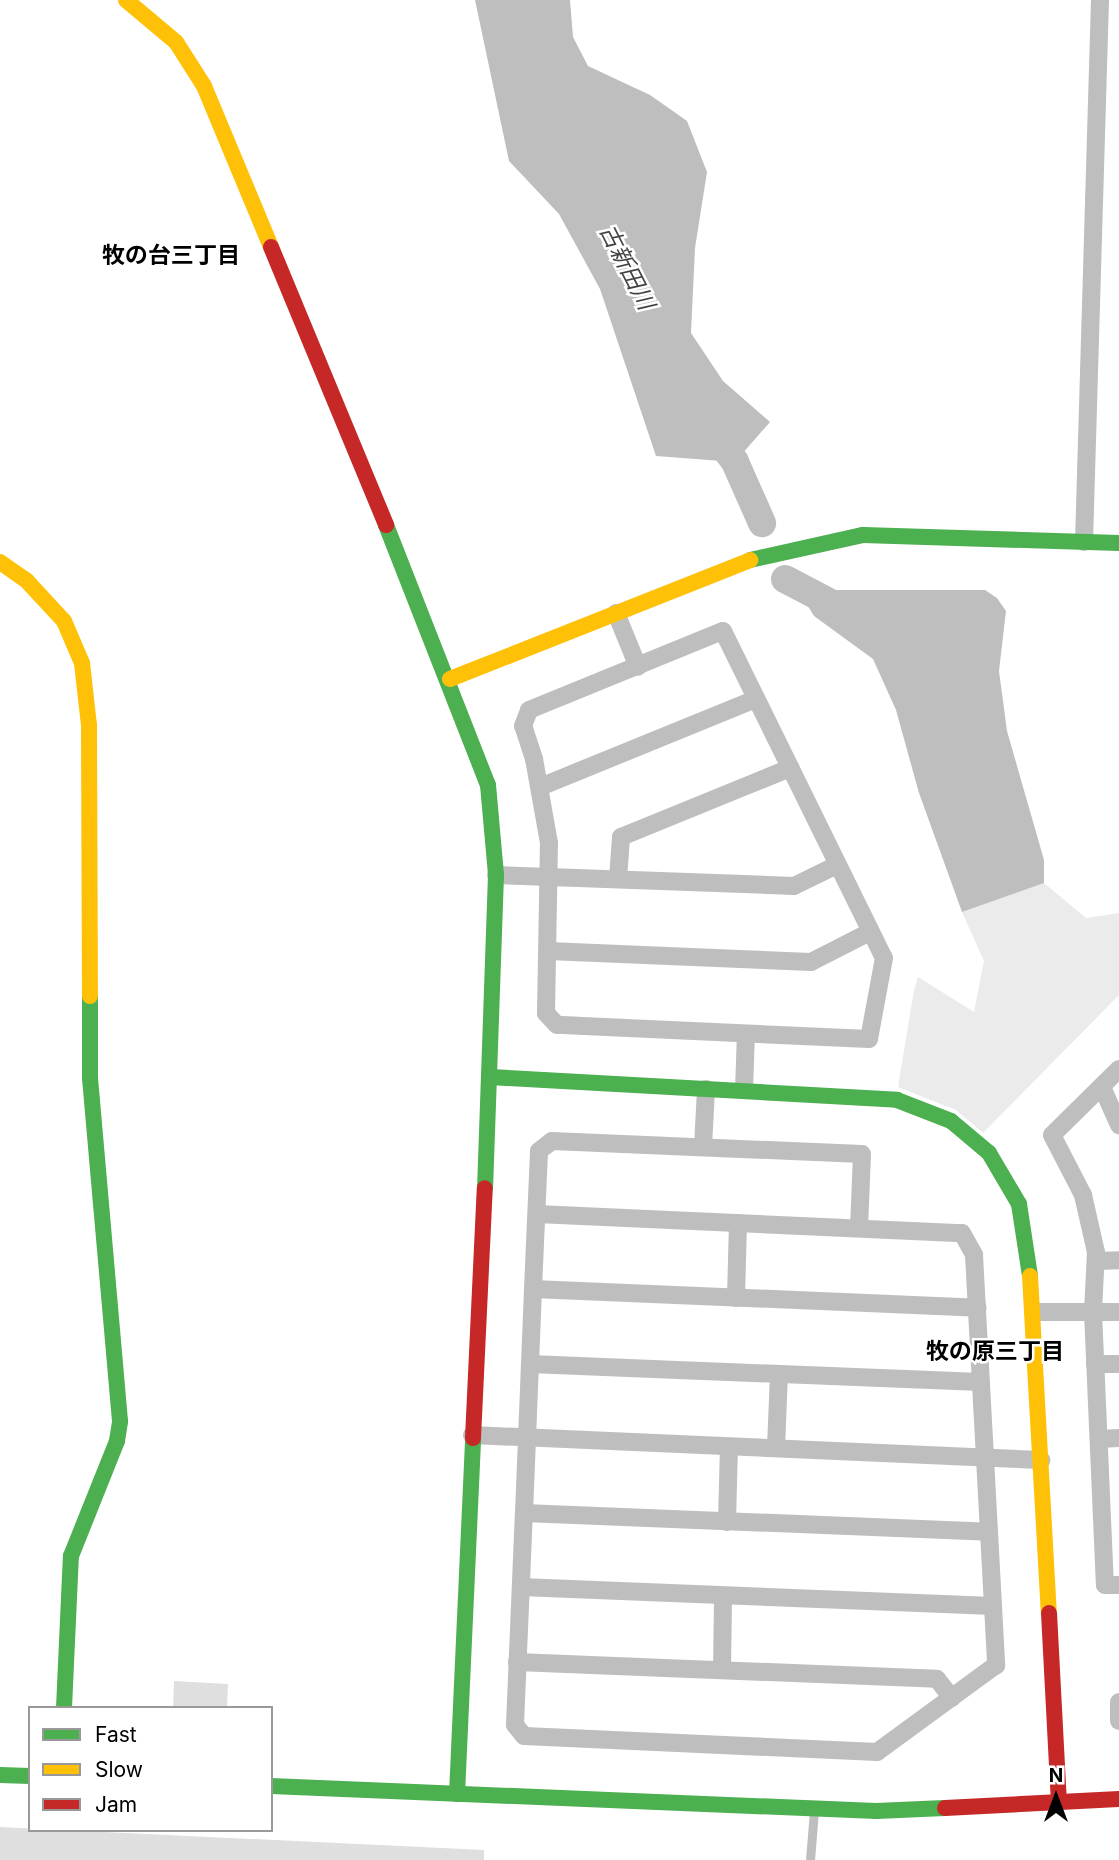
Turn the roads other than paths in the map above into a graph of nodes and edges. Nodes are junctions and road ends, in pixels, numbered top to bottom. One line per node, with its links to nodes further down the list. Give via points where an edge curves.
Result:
1 (126, 0): 8 (street, via 167,33 204,86)
2 (1100, 0): 3 (street)
3 (1084, 542): 4 (street); 6 (street, via 863,535 767,553)
4 (1119, 543)
5 (0, 562): 62 (street, via 26,580 64,621 82,663 89,724 90,1078 120,1421 117,1441 71,1556)
6 (616, 613): 7 (street); 8 (street)
7 (638, 667): 9 (street, via 723,631); 11 (street, via 529,710 523,726)
8 (450, 679): 13 (street, via 488,785)
9 (756, 699): 10 (street); 11 (street)
10 (790, 768): 12 (street); 15 (street, via 621,837)
11 (540, 787): 14 (street)
12 (837, 865): 15 (street, via 794,886); 16 (street)
13 (496, 875): 14 (street); 20 (street)
14 (550, 877): 15 (street); 17 (street)
15 (618, 879)
16 (870, 932): 17 (street, via 811,962); 18 (street, via 884,958 869,1039)
17 (548, 951): 18 (street, via 546,1013 557,1025)
18 (746, 1034): 23 (street)
19 (1119, 1069): 21 (street)
20 (490, 1077): 22 (street); 42 (street)
21 (1102, 1087): 24 (street); 29 (street, via 1052,1135 1083,1195)
22 (706, 1089): 23 (street); 25 (street)
23 (744, 1090): 34 (street, via 897,1100 951,1121 974,1138 1001,1170 1019,1204 1029,1251)
24 (1119, 1125)
25 (703, 1147): 26 (street, via 552,1142 540,1151); 28 (street, via 862,1154)
26 (537, 1214): 27 (street); 31 (street)
27 (738, 1223): 28 (street); 32 (street)
28 (859, 1228): 33 (street, via 962,1233 974,1255)
29 (1096, 1261): 30 (street); 35 (street)
30 (1119, 1261)
31 (533, 1289): 32 (street); 37 (street)
32 (736, 1298): 33 (street)
33 (978, 1308): 41 (street)
34 (1033, 1312): 35 (street); 49 (street)
35 (1093, 1312): 36 (street); 38 (street)
36 (1119, 1312)
37 (530, 1364): 40 (street); 43 (street)
38 (1095, 1364): 39 (street); 45 (street)
39 (1119, 1364)
40 (779, 1374): 41 (street); 47 (street)
41 (981, 1382): 48 (street)
42 (472, 1435): 43 (street); 67 (street)
43 (527, 1438): 46 (street); 51 (street)
44 (1119, 1438): 45 (street)
45 (1099, 1439): 50 (street)
46 (729, 1447): 47 (street); 52 (street)
47 (776, 1448): 48 (street)
48 (986, 1458): 49 (street); 53 (street)
49 (1041, 1460): 69 (street)
50 (1110, 1512): 54 (street, via 1105,1585)
51 (524, 1513): 52 (street); 55 (street)
52 (727, 1522): 53 (street)
53 (989, 1532): 57 (street)
54 (1119, 1585)
55 (521, 1587): 56 (street); 58 (street)
56 (723, 1597): 57 (street); 59 (street)
57 (993, 1606): 60 (street, via 996,1665)
58 (517, 1662): 59 (street); 60 (street, via 514,1725 524,1736 877,1752)
59 (722, 1670): 60 (street, via 937,1679)
60 (951, 1698)
61 (1119, 1702): 63 (street)
62 (64, 1706)
63 (1119, 1721)
64 (0, 1775): 65 (street)
65 (28, 1776)
66 (273, 1786): 67 (street)
67 (457, 1794): 70 (street)
68 (1119, 1799): 69 (street)
69 (1059, 1802): 70 (street, via 924,1810)
70 (814, 1810): 71 (lane)
71 (810, 1860)

